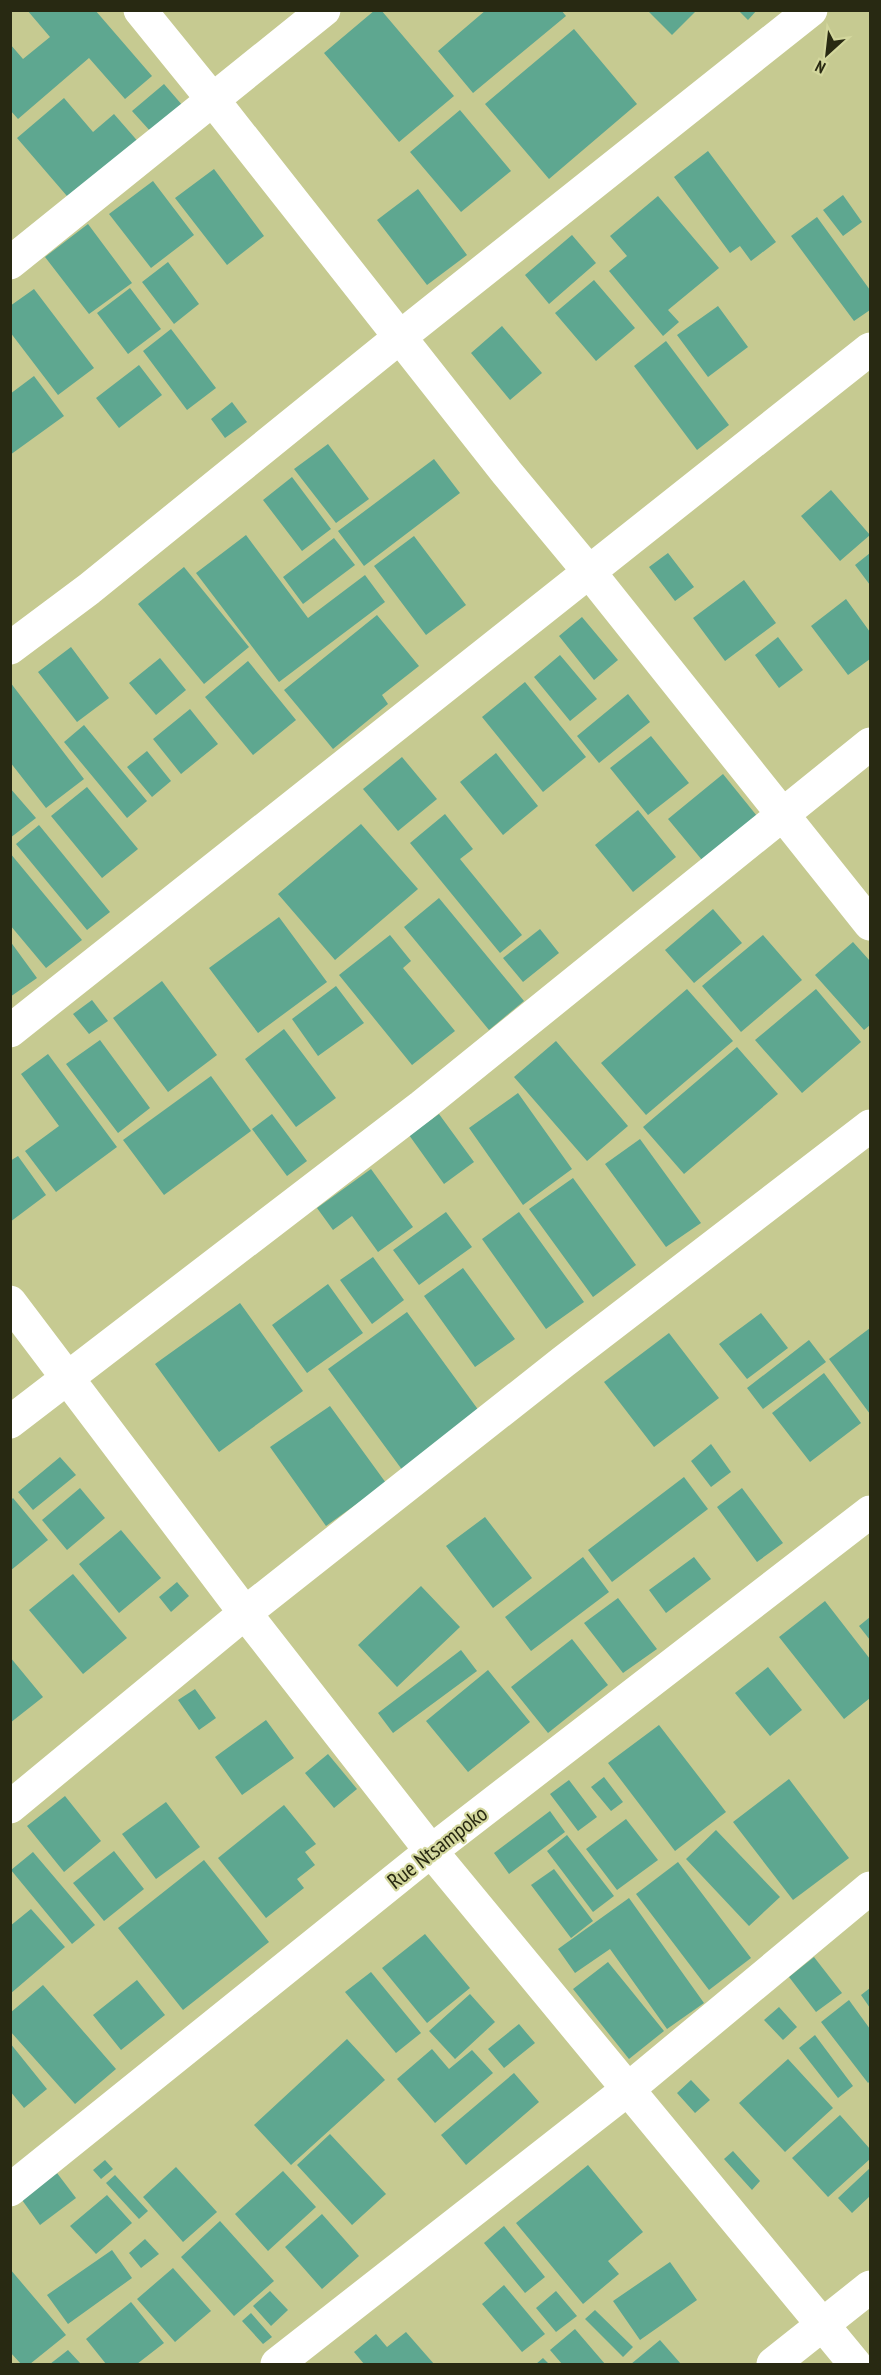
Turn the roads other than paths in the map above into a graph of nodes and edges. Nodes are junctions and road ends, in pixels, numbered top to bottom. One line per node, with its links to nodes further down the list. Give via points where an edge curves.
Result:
1 (140, 10): 4 (street)
2 (324, 10): 4 (street)
3 (811, 10): 6 (street)
4 (213, 100): 5 (street); 6 (street)
5 (10, 262)
6 (400, 337): 8 (street); 9 (street, via 89,589)
7 (870, 349): 8 (street)
8 (590, 573): 11 (street); 13 (street)
9 (10, 648)
10 (870, 744): 11 (street)
11 (782, 815): 12 (street); 16 (street, via 422,1106)
12 (870, 924)
13 (10, 1031)
14 (870, 1126): 19 (street)
15 (10, 1302): 16 (street)
16 (67, 1377): 17 (street); 19 (street)
17 (10, 1422)
18 (870, 1512): 21 (street, Rue Ntsampoko)
19 (245, 1613): 20 (street); 21 (street)
20 (10, 1807)
21 (431, 1851): 23 (street); 24 (street, Rue Ntsampoko)
22 (870, 1888): 23 (street)
23 (627, 2090): 26 (street); 27 (street)
24 (10, 2190)
25 (870, 2287): 26 (street)
26 (823, 2326): 28 (street); 29 (street)
27 (277, 2364)
28 (773, 2364)
29 (855, 2364)

